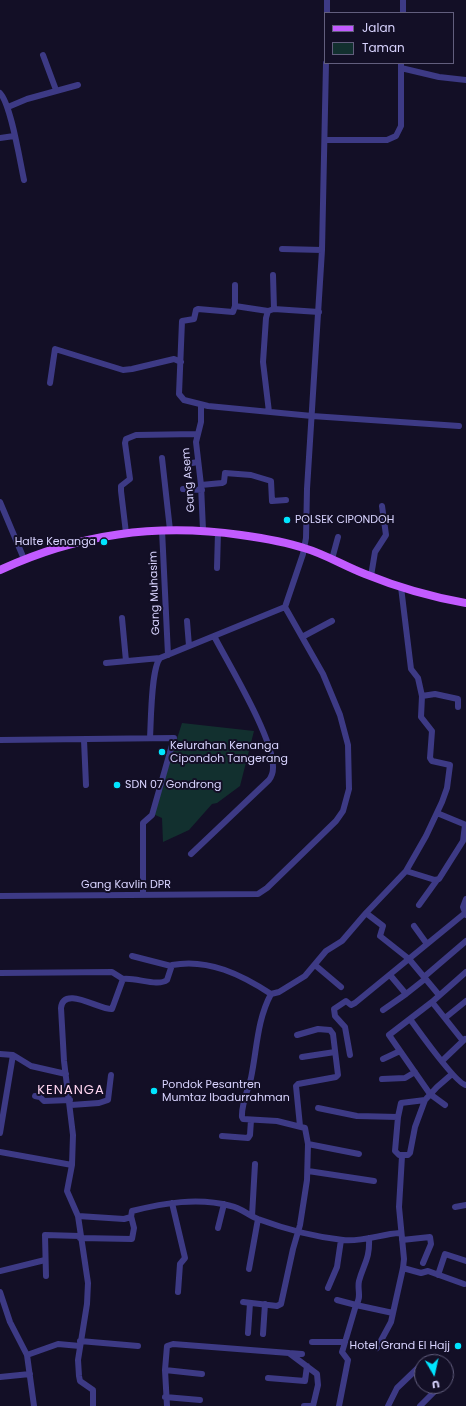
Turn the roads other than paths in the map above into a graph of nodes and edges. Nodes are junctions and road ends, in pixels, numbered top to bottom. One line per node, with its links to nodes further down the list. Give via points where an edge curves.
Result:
1 (327, 0): 3 (street)
2 (403, 0): 4 (street)
3 (327, 12)
4 (402, 12)
5 (43, 55): 10 (street)
6 (326, 64): 15 (street)
7 (401, 66): 8 (street, via 439,77); 15 (street, via 401,126 396,136 387,140)
8 (466, 80)
9 (78, 85): 10 (street)
10 (56, 90): 12 (street)
11 (0, 93): 12 (street)
12 (8, 107): 13 (street)
13 (14, 136): 14 (street); 16 (street)
14 (0, 138)
15 (325, 140): 18 (street)
16 (24, 180)
17 (282, 249): 18 (street)
18 (322, 250): 23 (street)
19 (274, 275): 22 (street)
20 (236, 285): 21 (street)
21 (235, 306): 22 (street); 24 (street, via 233,312 198,309 194,319 182,321)
22 (271, 310): 23 (street); 27 (street, via 266,318 263,362)
23 (319, 312): 28 (street)
24 (181, 362): 25 (street, via 174,359 123,370 55,349); 26 (street, via 180,396 184,400)
25 (50, 383)
26 (201, 405): 27 (street); 30 (street, Gang Asem, via 200,427)
27 (269, 412): 28 (street)
28 (312, 416): 29 (street); 44 (street)
29 (459, 426)
30 (197, 434): 32 (street, Gang Asem); 41 (street, via 136,435 126,439 130,479 121,486 121,492)
31 (162, 458): 39 (street, Gang Muhasim)
32 (198, 462): 33 (street); 34 (street, Gang Asem)
33 (186, 464)
34 (202, 487): 35 (street); 36 (street, via 222,483 225,473 251,475 271,481 272,501); 40 (street, Gang Asem)
35 (183, 489)
36 (286, 500)
37 (0, 502): 45 (street)
38 (382, 506): 49 (street, via 386,535 375,552)
39 (166, 530): 40 (main road); 41 (main road); 59 (street, Gang Muhasim)
40 (203, 530): 42 (main road)
41 (126, 532): 45 (main road, via 91,539)
42 (218, 532): 44 (main road, via 264,538); 47 (street)
43 (338, 537): 46 (street)
44 (304, 548): 46 (main road); 52 (street)
45 (24, 559): 48 (main road)
46 (332, 559): 49 (main road)
47 (217, 568)
48 (0, 570)
49 (371, 576): 50 (main road)
50 (401, 587): 51 (main road); 63 (street, via 411,669 418,678)
51 (466, 603)
52 (285, 607): 56 (street); 57 (street)
53 (122, 618): 61 (street)
54 (187, 621): 58 (street)
55 (332, 621): 57 (street)
56 (214, 636): 58 (street); 71 (street, via 262,728 272,759 273,771 269,780)
57 (302, 636): 74 (street, Gang Kavlin DPR, via 323,674 346,732 349,766 347,802 343,811 299,858 258,894)
58 (189, 646): 59 (street)
59 (168, 655): 60 (street)
60 (160, 658): 61 (street); 65 (street, via 153,685)
61 (126, 661): 62 (street)
62 (106, 663)
63 (422, 696): 64 (street, via 436,694 458,699); 69 (street, via 421,717 432,731 430,760 450,765 447,788)
64 (458, 707)
65 (150, 738): 67 (street); 74 (street, via 174,738 152,815 143,823)
66 (0, 740): 67 (street)
67 (84, 740): 68 (street)
68 (86, 785)
69 (437, 813): 70 (street); 72 (street)
70 (466, 825): 73 (street, via 463,841)
71 (191, 854)
72 (406, 871): 73 (street); 78 (street)
73 (437, 880): 77 (street)
74 (143, 895): 75 (street, Gang Kavlin DPR)
75 (0, 896)
76 (466, 899): 79 (street, via 462,907)
77 (419, 905)
78 (366, 913): 84 (street, via 384,928 380,936); 85 (street, via 342,941 326,951)
79 (465, 914): 82 (street)
80 (414, 926): 82 (street)
81 (466, 941): 90 (street)
82 (427, 944): 84 (street)
83 (132, 956): 86 (street)
84 (409, 959): 89 (street); 90 (street)
85 (315, 965): 92 (street); 93 (street, via 305,976)
86 (171, 966): 91 (street, via 164,982); 93 (street, via 180,963 220,968 239,975)
87 (466, 972): 95 (street)
88 (0, 973): 91 (street, via 112,972)
89 (390, 975): 94 (street); 107 (street, via 353,1004 344,1001 334,1009 345,1027)
90 (424, 978): 94 (street); 95 (street)
91 (123, 979): 112 (street, via 112,1008 74,998 66,998 63,1002 61,1021)
92 (341, 987)
93 (271, 994): 125 (street, via 258,1029 242,1115 243,1119)
94 (406, 994): 98 (street)
95 (439, 995): 97 (street)
96 (466, 1001): 99 (street)
97 (432, 1002): 99 (street); 100 (street)
98 (383, 1010)
99 (445, 1018): 102 (street)
100 (410, 1019): 103 (street, via 389,1035); 110 (street)
101 (297, 1034): 104 (street, via 330,1030 333,1034)
102 (464, 1039): 110 (street)
103 (400, 1051): 109 (street); 111 (street)
104 (335, 1052): 108 (street); 126 (street, via 338,1076 296,1086)
105 (0, 1054): 106 (street)
106 (13, 1055): 112 (street, via 31,1066); 121 (street)
107 (350, 1055)
108 (302, 1058)
109 (383, 1059)
110 (442, 1061): 113 (street)
111 (415, 1072): 115 (street, via 405,1078); 117 (street)
112 (66, 1074): 120 (street)
113 (452, 1074): 116 (street); 117 (street)
114 (111, 1075): 120 (street, via 108,1100 100,1103)
115 (382, 1079)
116 (466, 1085)
117 (430, 1094): 119 (street); 122 (street)
118 (35, 1096): 120 (street, via 44,1102)
119 (425, 1100): 124 (street, via 402,1102); 132 (street, via 415,1127 410,1153)
120 (70, 1103): 134 (street)
121 (3, 1104): 127 (street)
122 (445, 1104)
123 (318, 1108): 124 (street, via 357,1116)
124 (398, 1117): 132 (street, via 395,1151)
125 (251, 1120): 126 (street, via 276,1121); 128 (street, via 248,1138)
126 (300, 1126): 129 (street, via 306,1128)
127 (0, 1133)
128 (222, 1136)
129 (308, 1144): 131 (street); 135 (street)
130 (0, 1152): 134 (street)
131 (359, 1154)
132 (402, 1156): 147 (street, via 399,1190)
133 (255, 1164): 143 (street)
134 (72, 1165): 141 (street, via 67,1191)
135 (308, 1171): 136 (street); 146 (street)
136 (374, 1181)
137 (172, 1203): 138 (street, via 199,1201); 142 (street, via 132,1211); 163 (street, via 185,1258 180,1264)
138 (224, 1204): 143 (street); 145 (street)
139 (466, 1205): 140 (street)
140 (454, 1207)
141 (78, 1216): 142 (street, via 122,1219); 148 (street)
142 (131, 1216): 148 (street, via 134,1228 132,1239)
143 (252, 1216): 144 (street)
144 (258, 1219): 146 (street); 156 (street)
145 (218, 1228)
146 (298, 1232): 150 (street); 167 (street, via 292,1248 281,1304)
147 (400, 1233): 149 (street); 151 (street)
148 (80, 1237): 152 (street, via 45,1235); 174 (street, via 88,1283)
149 (369, 1238): 150 (street); 168 (street, via 367,1261 359,1282 359,1300)
150 (341, 1240): 161 (street, via 337,1267)
151 (402, 1240): 154 (street, via 430,1237 431,1244); 155 (street)
152 (45, 1260): 157 (street); 159 (street)
153 (466, 1261): 158 (street, via 445,1254)
154 (423, 1263)
155 (403, 1268): 158 (street); 169 (street)
156 (249, 1269)
157 (0, 1271)
158 (438, 1275): 160 (street)
159 (46, 1276)
160 (464, 1284)
161 (328, 1288)
162 (0, 1292): 179 (street, via 10,1322)
163 (178, 1292)
164 (337, 1300): 168 (street)
165 (243, 1302): 166 (street)
166 (250, 1303): 167 (street); 170 (street)
167 (265, 1304): 171 (street)
168 (356, 1305): 169 (street); 173 (street)
169 (393, 1313): 176 (street, via 388,1329)
170 (248, 1332)
171 (263, 1334)
172 (312, 1342): 173 (street)
173 (345, 1342): 195 (street, via 342,1352 348,1360)
174 (80, 1343): 175 (street); 179 (street, via 58,1344); 191 (street, via 80,1381 93,1390)
175 (138, 1346)
176 (377, 1348)
177 (289, 1353): 178 (street); 180 (street); 181 (street, via 173,1344 167,1346)
178 (302, 1354)
179 (27, 1355): 183 (street)
180 (307, 1366): 186 (street, via 305,1381); 194 (street, via 318,1377)
181 (165, 1370): 184 (street); 188 (street)
182 (414, 1372): 196 (street, via 397,1388)
183 (30, 1374): 185 (street); 190 (street)
184 (202, 1374)
185 (0, 1377)
186 (268, 1378)
187 (432, 1394): 197 (street)
188 (165, 1397): 189 (street); 192 (street)
189 (200, 1400)
190 (34, 1406)
191 (93, 1406)
192 (166, 1406)
193 (304, 1406): 194 (street)
194 (313, 1406)
195 (339, 1406)
196 (388, 1406)
197 (420, 1406)

